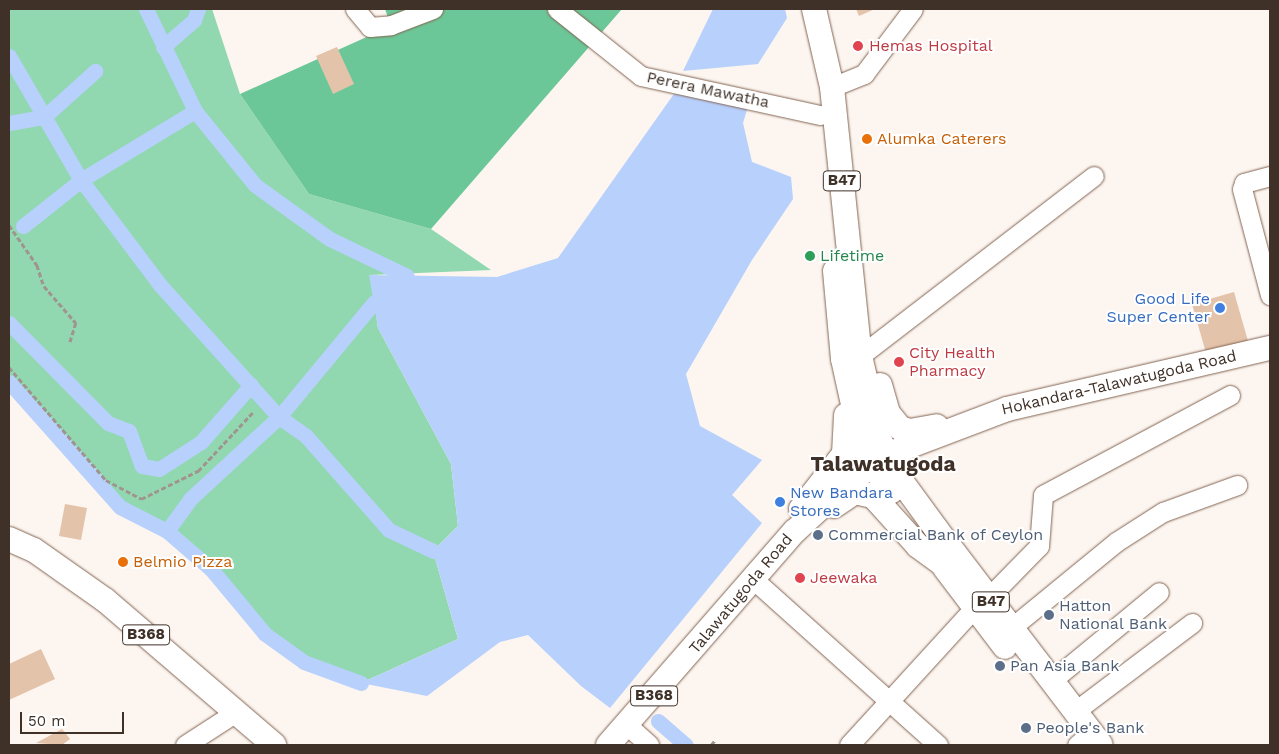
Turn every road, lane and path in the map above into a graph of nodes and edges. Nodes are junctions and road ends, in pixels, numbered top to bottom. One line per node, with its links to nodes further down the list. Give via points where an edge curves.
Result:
1 (355, 9): 2 (street, via 370,27 391,25)
2 (433, 9)
3 (557, 9): 8 (street, Perera Mawatha, via 641,76)
4 (798, 9): 8 (main road, B47)
5 (814, 9): 7 (main road, B47)
6 (913, 9): 7 (street, via 864,74)
7 (832, 87): 16 (main road, B47, via 858,330)
8 (820, 115): 16 (main road, B47)
9 (1094, 176): 16 (street)
10 (1270, 176): 12 (street, via 1244,183 1242,189)
11 (9, 225): 14 (path, via 37,265 44,286 76,323)
12 (1265, 250): 13 (street)
13 (1270, 295)
14 (70, 343)
15 (1270, 348): 20 (main road, Hokandara-Talawatugoda Road, via 1054,396)
16 (858, 360): 20 (main road, via 900,428 920,431); 21 (main road, B47); 25 (main road, via 844,454 805,502)
17 (9, 367): 19 (path, via 106,480 141,499 198,471)
18 (1230, 395): 29 (street, via 1043,495 1039,546)
19 (254, 411)
20 (978, 419): 21 (main road, Hokandara-Talawatugoda Road); 23 (main road, via 912,463)
21 (879, 460): 23 (main road, B47); 25 (main road, Talawatugoda Road / B368, via 820,505); 26 (main road, B47)
22 (1237, 485): 31 (street, via 1163,512 1116,542)
23 (937, 530): 29 (main road, B47)
24 (9, 539): 34 (main road, B368, via 34,550 105,600)
25 (780, 548): 26 (main road, via 844,498 864,492 880,502 918,546); 27 (main road, Talawatugoda Road / B368)
26 (943, 564): 29 (main road, B47)
27 (753, 579): 33 (street); 36 (main road, Talawatugoda Road / B368)
28 (1159, 592): 32 (street)
29 (982, 603): 31 (main road, B47); 33 (street); 38 (main road, B47)
30 (1192, 623): 35 (street)
31 (1011, 628): 32 (main road, B47)
32 (1050, 682): 35 (main road, B47)
33 (890, 702): 44 (street); 45 (street)
34 (236, 712): 39 (street); 40 (main road, B368)
35 (1074, 712): 38 (main road, B47)
36 (627, 725): 41 (main road, Talawatugoda Road / B368); 42 (street)
37 (715, 740): 43 (path)
38 (1086, 743)
39 (185, 745)
40 (274, 745)
41 (608, 745)
42 (649, 745)
43 (711, 745)
44 (849, 745)
45 (938, 745)

